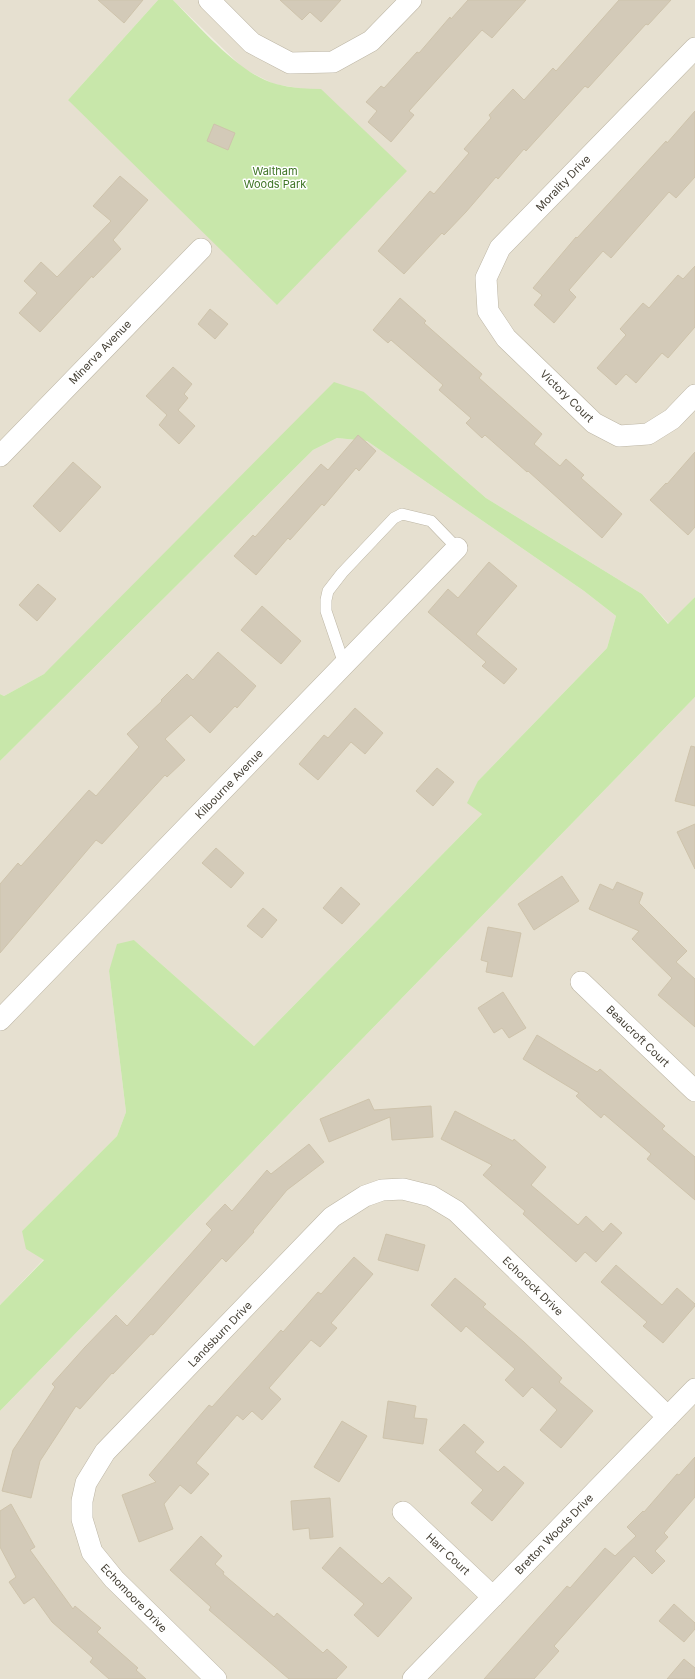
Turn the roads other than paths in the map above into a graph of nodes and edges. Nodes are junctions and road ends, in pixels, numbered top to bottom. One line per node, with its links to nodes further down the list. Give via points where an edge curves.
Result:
1 (209, 0): 2 (street, via 252,43 290,63 333,62 371,41)
2 (411, 0)
3 (695, 48): 5 (street, Morality Drive, via 500,248 486,278 488,311)
4 (201, 249): 7 (street, Minerva Avenue)
5 (506, 338): 6 (street, Victory Court, via 594,423 619,436 648,434 672,419)
6 (695, 395)
7 (0, 456)
8 (457, 548): 9 (street, Kilbourne Avenue); 9 (lane, via 431,521 402,514 394,518 328,590 326,611)
9 (344, 664): 11 (street, Kilbourne Avenue)
10 (581, 982): 12 (street, Beaucroft Court)
11 (0, 1020)
12 (695, 1091)
13 (382, 1190): 15 (street, Echorock Drive, via 403,1189 431,1196 456,1211); 16 (street, Landsburn Drive, via 365,1196 332,1218 106,1452 86,1483)
14 (695, 1389): 15 (street, Bretton Woods Drive)
15 (668, 1416): 18 (street, Bretton Woods Drive)
16 (82, 1501): 19 (street, Echomoore Drive, via 82,1519 92,1552 114,1579)
17 (404, 1512): 18 (street, Harr Court)
18 (492, 1597): 20 (street, Bretton Woods Drive)
19 (216, 1679)
20 (413, 1679)

